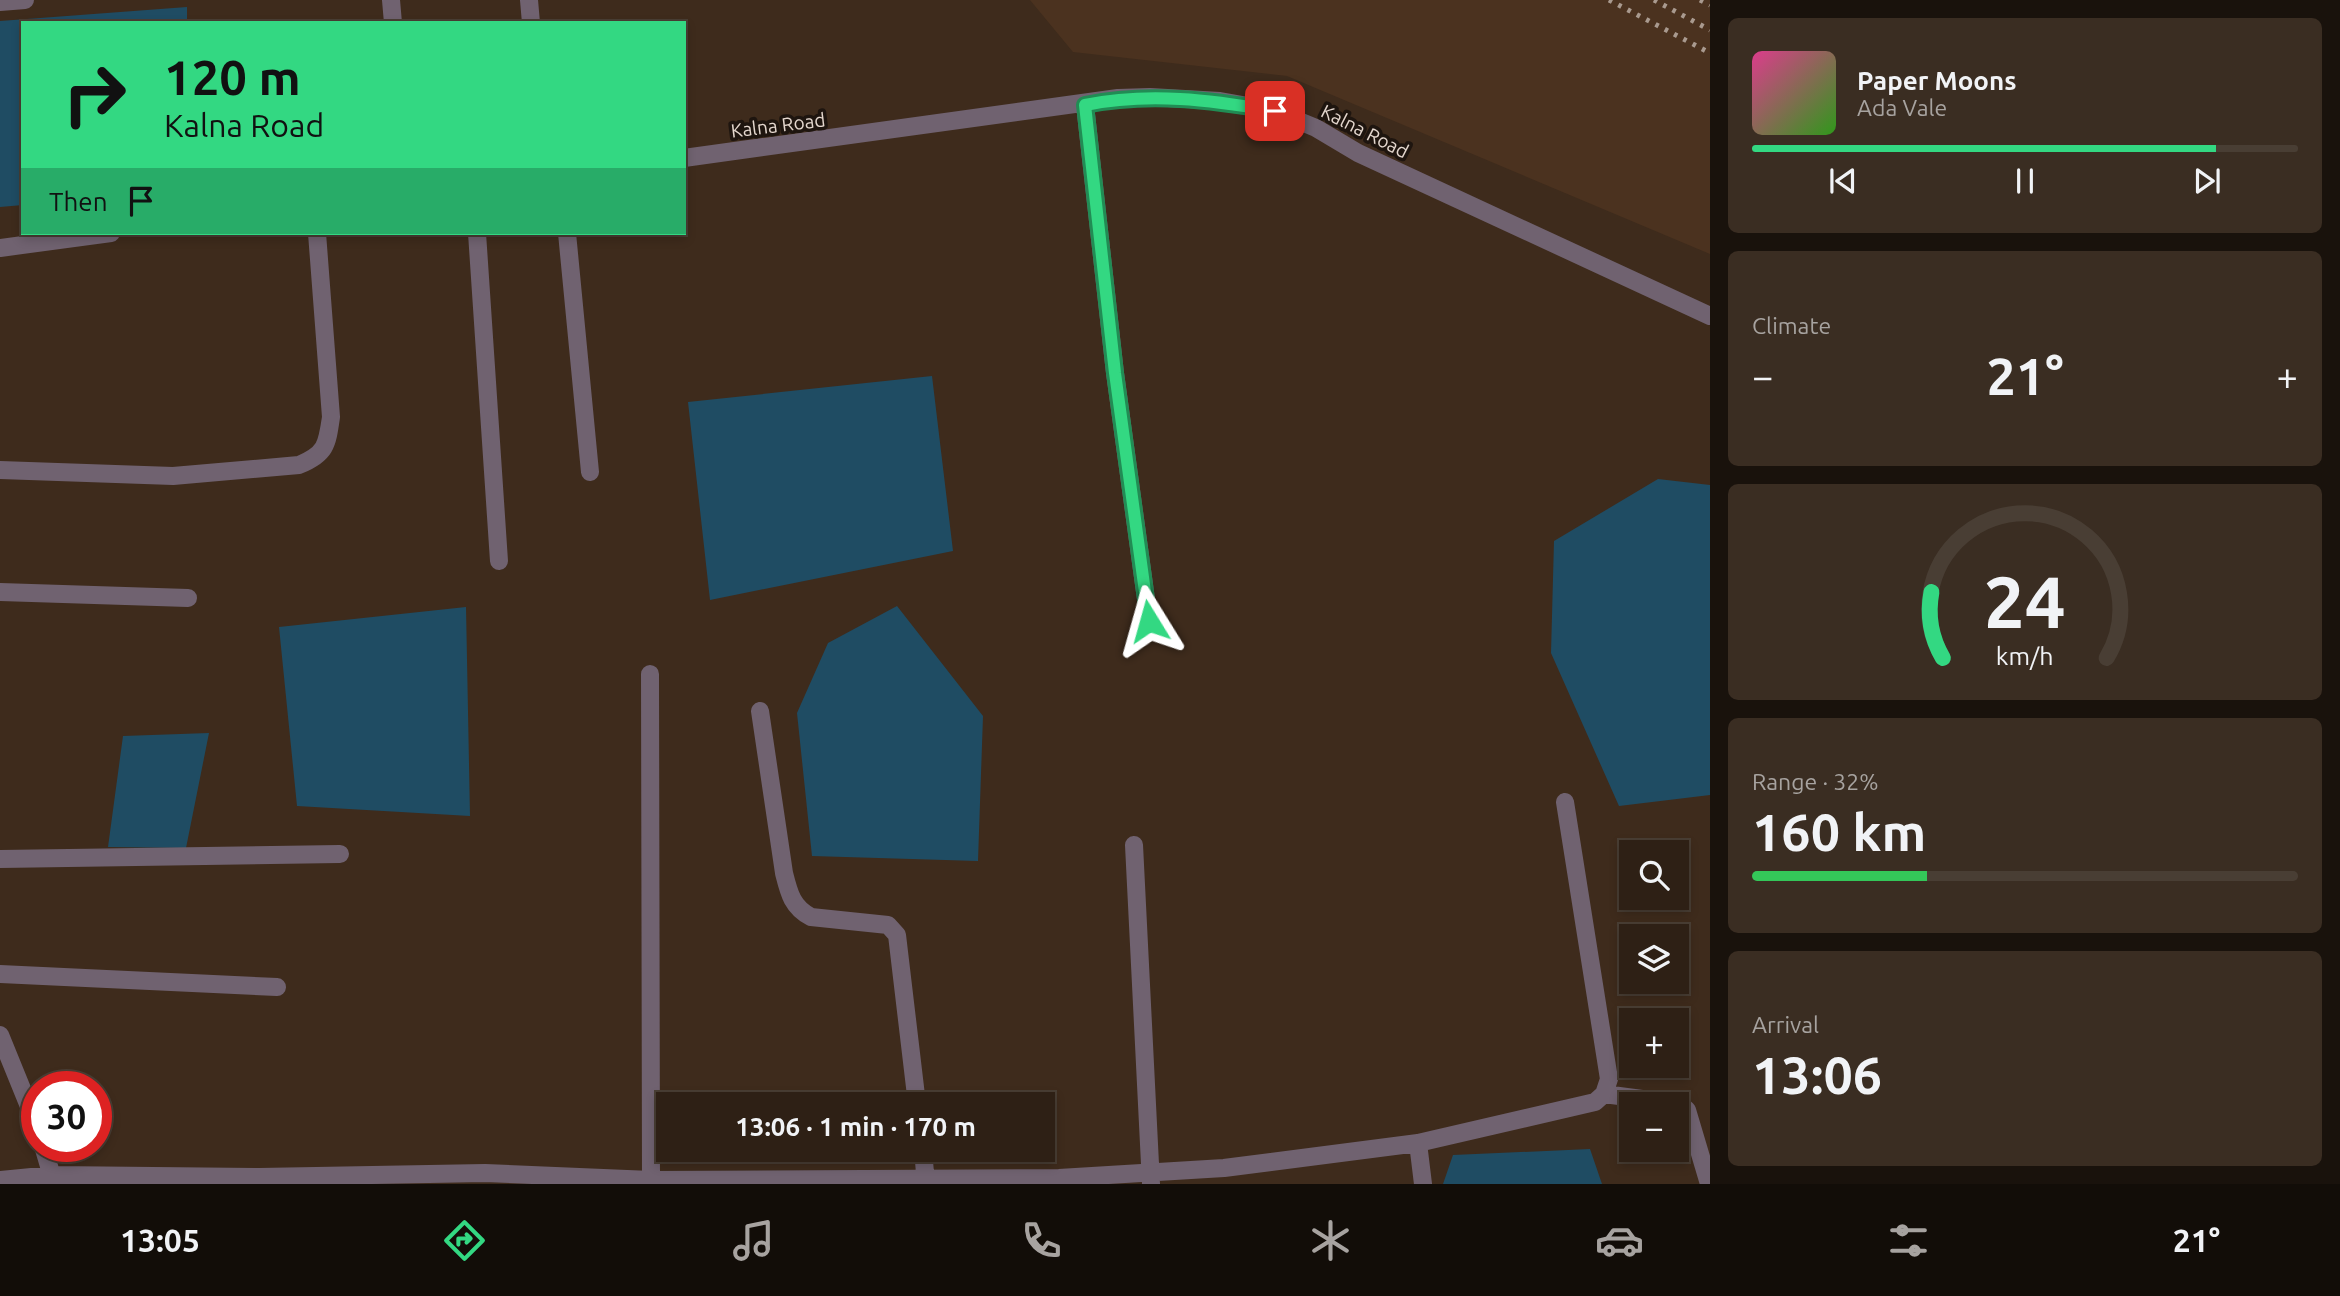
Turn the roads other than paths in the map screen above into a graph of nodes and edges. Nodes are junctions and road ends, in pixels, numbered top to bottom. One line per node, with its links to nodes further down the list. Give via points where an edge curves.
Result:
1 (25, 0): 4 (street)
2 (391, 0): 5 (street)
3 (529, 0): 6 (street)
4 (0, 2)
5 (393, 21)
6 (531, 21)
7 (1085, 105): 8 (street, Kalna Road); 14 (street, Kalna Road, via 1150,97 1220,101 1275,111); 20 (street)
8 (686, 158)
9 (96, 235): 13 (street)
10 (317, 235): 15 (street, via 331,417 327,442 318,457 299,465 173,476)
11 (477, 235): 17 (street)
12 (567, 235): 16 (street)
13 (0, 248)
14 (1710, 316)
15 (0, 470)
16 (590, 472)
17 (499, 561)
18 (0, 592): 19 (street)
19 (188, 598)
20 (1149, 621)
21 (650, 674): 41 (street)
22 (760, 710): 31 (street, via 791,899 811,917 888,925 897,935)
23 (1565, 802): 32 (street, via 1609,1079)
24 (1134, 845): 37 (street)
25 (340, 854): 26 (street)
26 (0, 859)
27 (0, 974): 28 (street)
28 (277, 988)
29 (0, 1035): 30 (street)
30 (21, 1087)
31 (916, 1092)
32 (1604, 1094): 33 (street, via 1595,1102); 43 (street, via 1680,1104 1687,1110)
33 (1418, 1143): 37 (street); 42 (street)
34 (48, 1162): 38 (street)
35 (924, 1162): 40 (street)
36 (486, 1178): 38 (street); 41 (street)
37 (1151, 1178): 40 (street)
38 (53, 1179): 39 (street)
39 (0, 1180)
40 (926, 1180): 41 (street)
41 (651, 1182)
42 (1423, 1184)
43 (1709, 1184)

